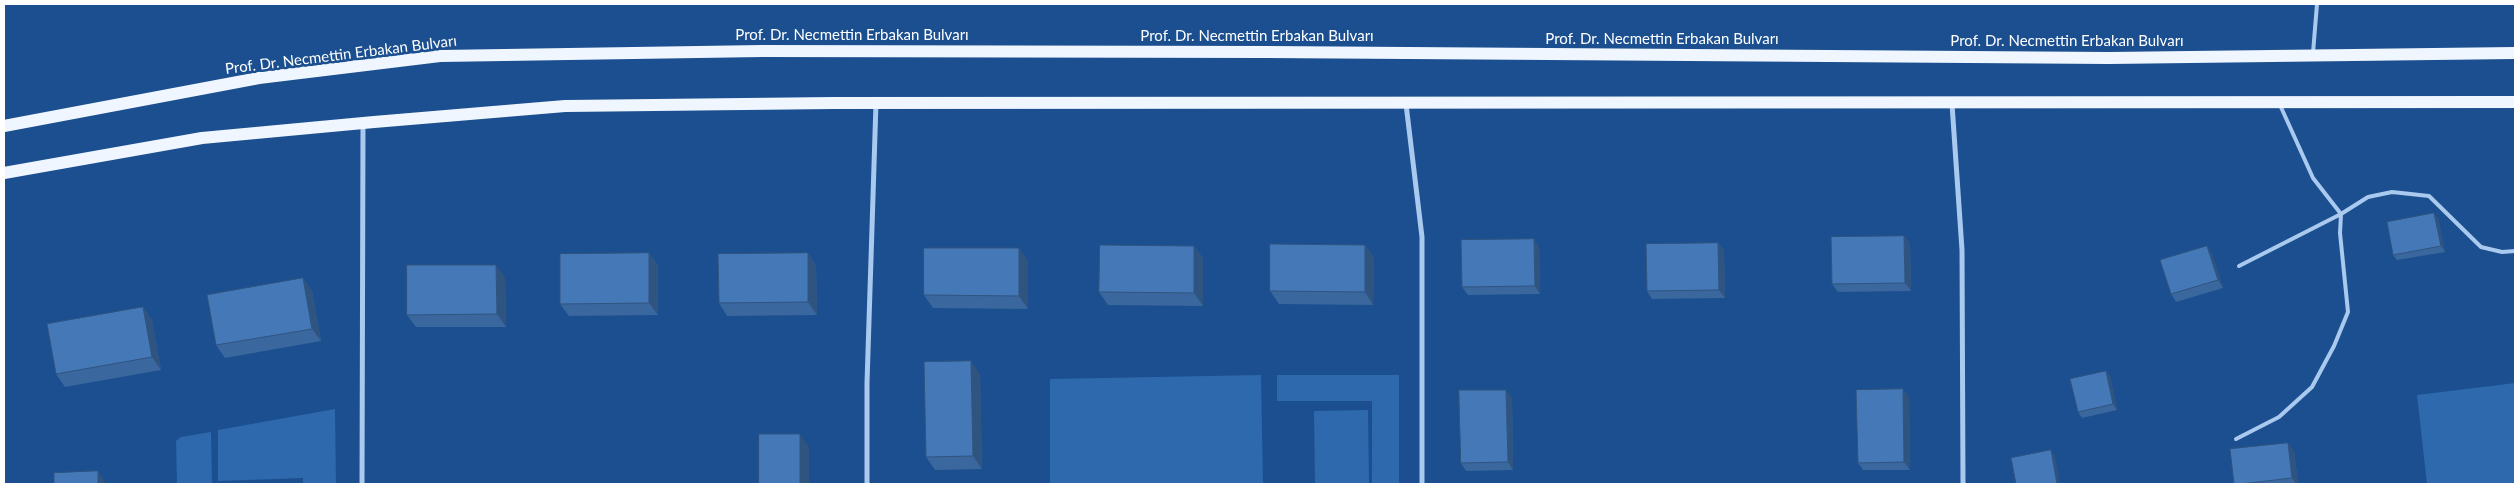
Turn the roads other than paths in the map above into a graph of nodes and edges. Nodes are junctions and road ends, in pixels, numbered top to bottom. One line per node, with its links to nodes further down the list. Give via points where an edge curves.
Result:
1 (2317, 4): 3 (lane)
2 (2515, 53): 3 (main road, Prof. Dr. Necmettin Erbakan Bulvarı)
3 (2312, 55): 10 (main road, Prof. Dr. Necmettin Erbakan Bulvarı, via 2109,58 762,51 440,56 259,78)
4 (2279, 102): 5 (main road); 7 (main road); 12 (lane, via 2313,178)
5 (2515, 102)
6 (876, 103): 8 (main road); 9 (main road, via 565,106); 17 (street)
7 (1952, 103): 8 (main road); 19 (street, via 1962,250)
8 (1406, 104): 18 (street, via 1422,237)
9 (363, 123): 11 (main road, via 202,138); 16 (street)
10 (4, 126)
11 (4, 173)
12 (2341, 214): 13 (lane, via 2368,197 2392,192 2429,196 2481,247 2502,252); 14 (lane); 15 (lane, via 2348,312 2334,346 2312,387 2279,417)
13 (2515, 251)
14 (2239, 266)
15 (2236, 439)
16 (362, 484)
17 (867, 484)
18 (1422, 484)
19 (1963, 484)

